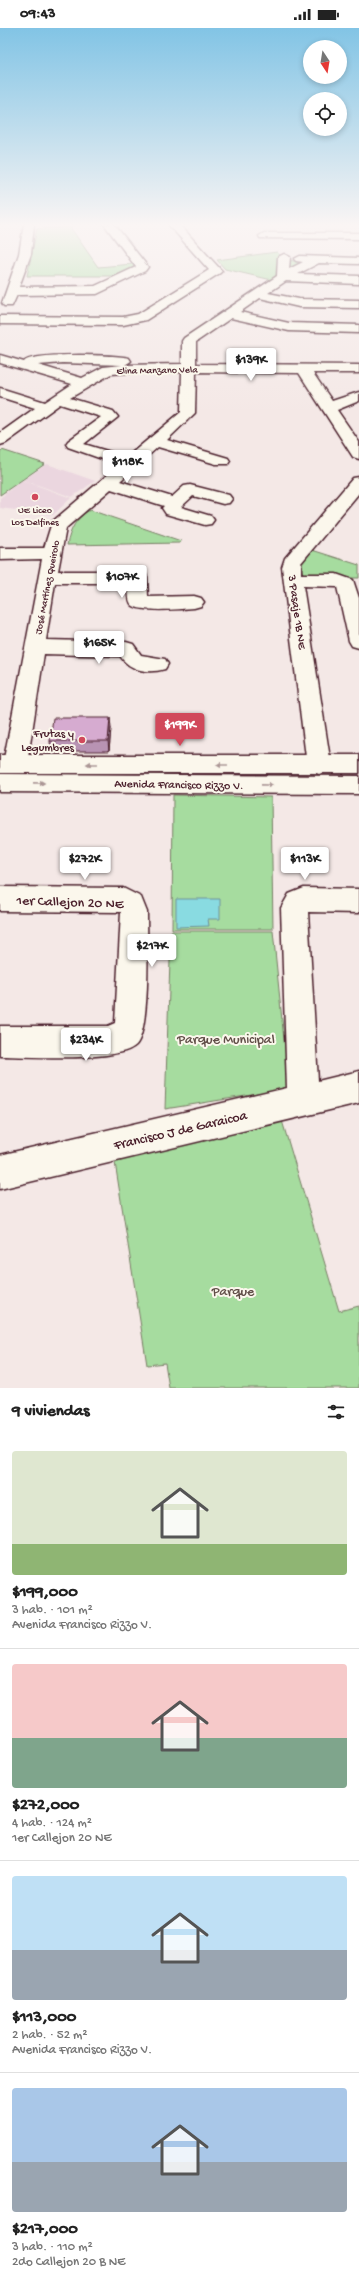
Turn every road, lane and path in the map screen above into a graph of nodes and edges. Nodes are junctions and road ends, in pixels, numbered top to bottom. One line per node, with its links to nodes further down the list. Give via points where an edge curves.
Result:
1 (12, 287): 5 (street)
2 (102, 287): 5 (street, via 97,290)
3 (188, 287): 9 (street, via 142,317 123,321)
4 (268, 287): 6 (street, José Martínez Queirolo)
5 (11, 291): 9 (street)
6 (258, 294): 7 (street, via 299,303); 8 (street, José Martínez Queirolo)
7 (359, 304)
8 (231, 314): 10 (street, via 289,327); 14 (street, José Martínez Queirolo, via 189,341)
9 (2, 320)
10 (359, 330)
11 (0, 359): 17 (street)
12 (31, 362): 13 (street, via 63,359 135,361 142,363)
13 (144, 368): 14 (street, Elina Manzano Vela); 17 (street, Elina Manzano Vela, via 108,370)
14 (189, 368): 16 (street, Elina Manzano Vela); 25 (street, José Martínez Queirolo, via 188,413)
15 (359, 369): 16 (street, Elina Manzano Vela)
16 (304, 370): 21 (street)
17 (84, 383): 20 (street, Elina Manzano Vela)
18 (0, 392): 20 (street)
19 (359, 396): 21 (street)
20 (52, 403): 24 (street, Elina Manzano Vela); 28 (street, via 108,414 110,417 74,444)
21 (328, 408): 22 (street)
22 (339, 425): 23 (street); 26 (street)
23 (359, 425)
24 (0, 440)
25 (155, 441): 27 (street); 28 (street, José Martínez Queirolo)
26 (359, 454)
27 (222, 461)
28 (129, 463): 29 (street, José Martínez Queirolo)
29 (107, 482): 32 (street); 35 (street, José Martínez Queirolo, via 61,523)
30 (359, 482): 37 (street, 3 Pasaje 1B NE, via 292,562)
31 (223, 499): 32 (street, via 190,490)
32 (175, 504): 33 (street, via 172,510)
33 (205, 520)
34 (0, 554): 35 (street)
35 (52, 554): 36 (street, José Martínez Queirolo)
36 (47, 577): 38 (street, via 138,577 139,601); 40 (street, José Martínez Queirolo)
37 (293, 580): 39 (street, via 343,581 346,584); 44 (street, 3 Pasaje 1B NE)
38 (194, 602)
39 (359, 641)
40 (35, 647): 41 (street, via 126,649 134,660 140,663); 42 (street, José Martínez Queirolo)
41 (158, 664)
42 (8, 764): 44 (street, Avenida Francisco Rizzo V., one-way to 42)
43 (359, 764): 44 (street, Avenida Francisco Rizzo V.)
44 (319, 765)
45 (0, 783): 46 (street, Avenida Francisco Rizzo V., one-way to 46)
46 (359, 785)
47 (0, 899): 49 (street, 1er Callejon 20 NE, via 123,900 132,905 134,912 130,1022 126,1035 118,1040)
48 (359, 901): 51 (street, via 304,900 298,902 294,908)
49 (0, 1041)
50 (359, 1087): 51 (street, Francisco J de Garaicoa)
51 (303, 1100): 52 (street, Francisco J de Garaicoa)
52 (0, 1172)

